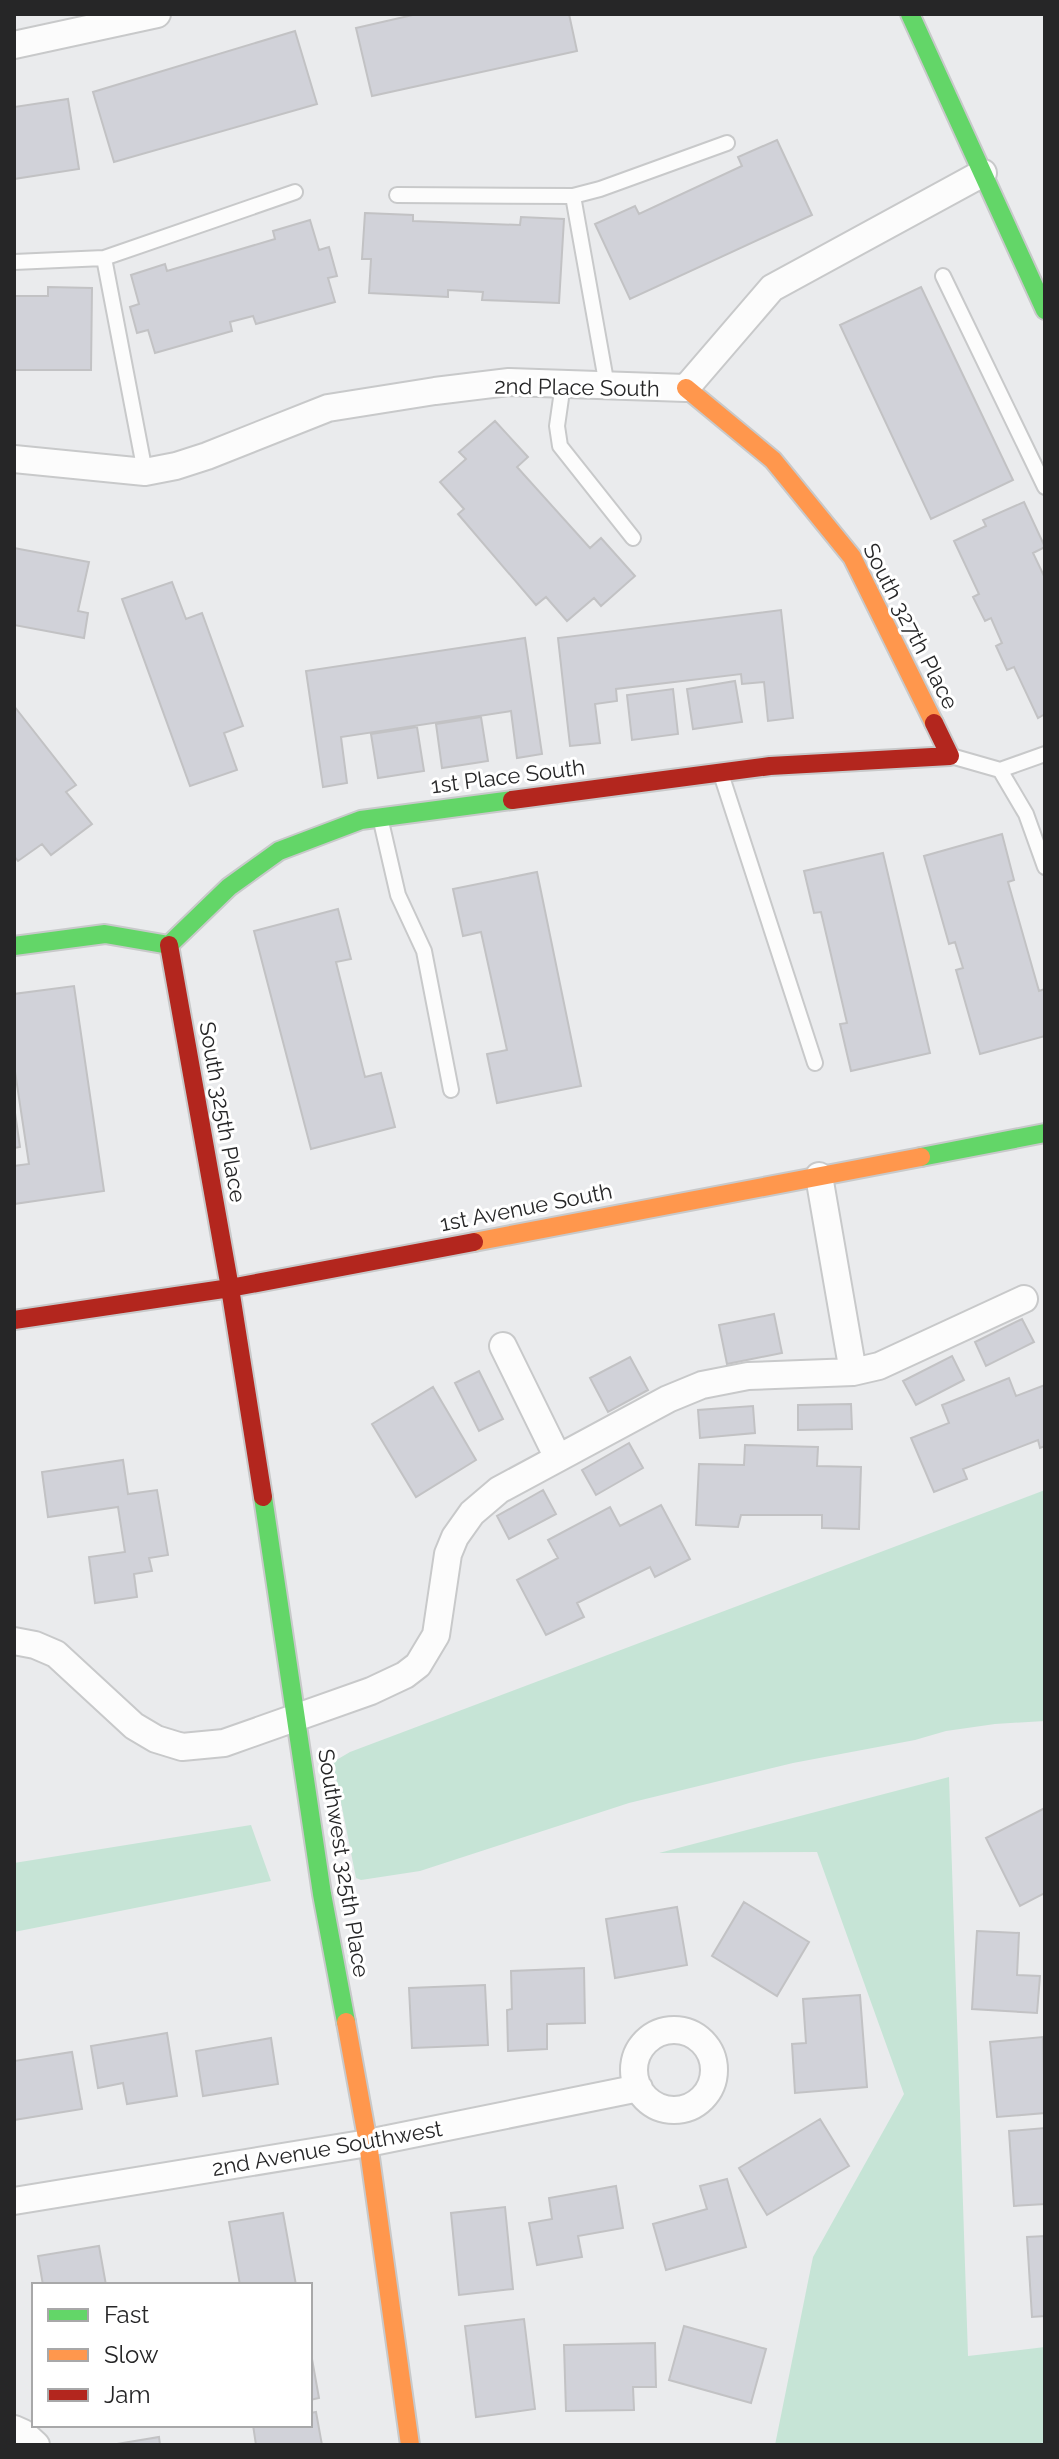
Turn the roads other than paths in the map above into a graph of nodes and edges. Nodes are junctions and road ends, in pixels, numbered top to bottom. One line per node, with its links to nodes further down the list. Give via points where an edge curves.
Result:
1 (157, 14): 3 (street)
2 (910, 14): 5 (street)
3 (14, 45)
4 (727, 143): 8 (lane)
5 (983, 173): 12 (street); 15 (street, 2nd Place South, via 772,288)
6 (295, 192): 9 (lane)
7 (397, 195): 8 (lane)
8 (573, 196): 14 (lane)
9 (104, 258): 10 (lane); 17 (lane)
10 (14, 262)
11 (943, 276): 18 (lane)
12 (1045, 310)
13 (563, 384): 14 (street, 2nd Place South); 17 (street, 2nd Place South, via 509,382 328,408 197,459); 19 (lane, via 560,446)
14 (607, 386): 15 (street, 2nd Place South)
15 (686, 388): 21 (street, South 327th Place, via 773,460 852,557)
16 (14, 459): 17 (street, 2nd Place South)
17 (145, 472)
18 (1045, 487)
19 (633, 538)
20 (1045, 754): 22 (lane)
21 (950, 756): 22 (lane, 1st Place South); 23 (street, 1st Place South)
22 (1000, 770): 25 (lane, via 1026,814)
23 (720, 772): 24 (street, 1st Place South); 28 (lane)
24 (380, 817): 26 (street, 1st Place South, via 279,851 229,887); 29 (lane, via 398,895 424,951)
25 (1045, 867)
26 (169, 945): 27 (street, via 105,934); 32 (street, South 325th Place)
27 (14, 946)
28 (815, 1063)
29 (451, 1090)
30 (1045, 1133): 31 (street, 1st Avenue South)
31 (819, 1176): 32 (street, 1st Avenue South); 36 (street)
32 (230, 1288): 34 (street, 1st Avenue South); 39 (street, Southwest 325th Place)
33 (1024, 1299): 36 (street, via 879,1366)
34 (14, 1320)
35 (503, 1346): 37 (street)
36 (853, 1372): 37 (street, via 710,1383 668,1399)
37 (558, 1458): 39 (street, via 489,1497 459,1529 448,1554 436,1635 418,1665 389,1684)
38 (14, 1641): 39 (street, via 56,1654 134,1726 171,1745 214,1745)
39 (297, 1717): 41 (street, Southwest 325th Place, via 322,1894)
40 (639, 2088): 41 (street, 2nd Avenue Southwest)
41 (368, 2143): 42 (street, 2nd Avenue Southwest); 45 (street, Southwest 325th Place)
42 (14, 2201)
43 (14, 2429): 44 (street)
44 (36, 2445)
45 (410, 2445)

